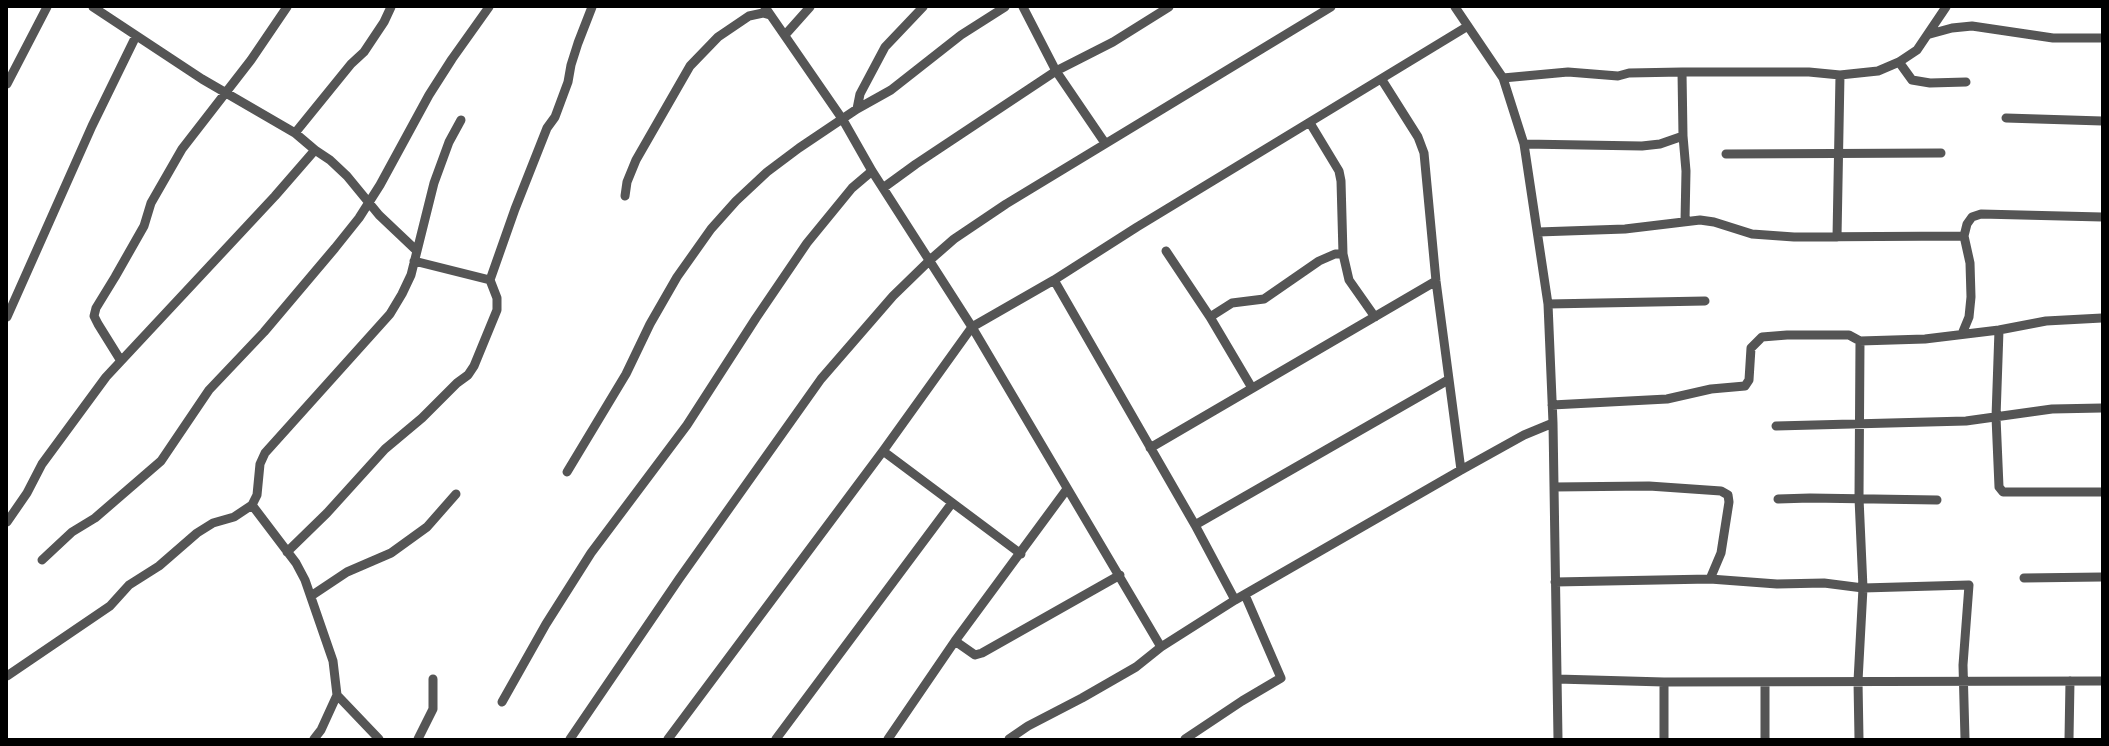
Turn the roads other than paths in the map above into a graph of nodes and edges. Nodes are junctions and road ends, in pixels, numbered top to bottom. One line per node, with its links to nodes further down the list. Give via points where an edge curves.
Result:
1 (47, 7): 29 (street)
2 (94, 7): 20 (street)
3 (287, 7): 30 (street)
4 (390, 7): 37 (street, via 384,22 364,52 351,64)
5 (489, 7): 48 (street, via 429,96)
6 (592, 7): 59 (street, via 555,117 547,128)
7 (765, 7): 16 (street)
8 (810, 7): 19 (street)
9 (923, 7): 31 (street, via 887,44 860,94)
10 (1005, 7): 31 (street, via 961,35 891,90)
11 (1023, 7): 23 (street)
12 (1169, 7): 23 (street, via 1113,42)
13 (1331, 7): 39 (street)
14 (1455, 7): 17 (street)
15 (1946, 7): 18 (street)
16 (770, 15): 19 (street); 47 (street, via 763,13 749,16 718,37 690,66 636,160)
17 (1468, 26): 26 (street); 27 (street)
18 (1930, 34): 21 (street, via 1972,26 2052,38); 22 (street, via 1917,50)
19 (785, 35): 34 (street)
20 (136, 36): 30 (street); 64 (street, via 92,126)
21 (2102, 38)
22 (1899, 62): 25 (street, via 1878,71); 28 (street, via 1912,80 1930,83)
23 (1056, 71): 39 (street); 46 (street)
24 (1682, 72): 25 (street, via 1809,72); 26 (street, via 1629,73 1618,76 1568,72); 38 (street)
25 (1840, 75): 42 (street)
26 (1503, 78): 40 (street)
27 (1382, 80): 36 (street); 61 (street, via 1418,138 1424,153)
28 (1966, 82)
29 (7, 84)
30 (225, 93): 37 (street); 72 (street, via 182,149 151,203 144,226 96,308 94,316)
31 (857, 109): 34 (street)
32 (2006, 118): 35 (street)
33 (461, 120): 54 (street, via 449,142 434,183)
34 (843, 120): 45 (street); 84 (street, via 767,172 736,201 711,230 677,277 650,324 626,374)
35 (2102, 121)
36 (1310, 123): 56 (street, via 1338,171 1341,181); 60 (street, via 1136,227)
37 (295, 133): 41 (street)
38 (1682, 136): 40 (street, via 1660,144 1642,146); 50 (street, via 1686,171)
39 (1105, 144): 57 (street, via 986,217 954,239)
40 (1524, 144): 51 (street)
41 (315, 150): 48 (street, via 347,176); 72 (street)
42 (1838, 153): 43 (street); 44 (street); 53 (street)
43 (1941, 153)
44 (1726, 154)
45 (872, 171): 46 (street); 120 (street, via 852,188 807,243 687,425 591,553)
46 (883, 188): 57 (street)
47 (624, 196)
48 (368, 203): 54 (street); 98 (street, via 335,248 264,332 209,390 162,461 95,518 72,532)
49 (2102, 217): 52 (street, via 1981,214 1972,217)
50 (1685, 221): 51 (street, via 1624,229); 53 (street, via 1714,222 1752,234)
51 (1538, 232): 63 (street)
52 (1964, 236): 53 (street); 70 (street, via 1970,263 1971,297 1969,317)
53 (1837, 237)
54 (417, 251): 58 (street)
55 (1166, 251): 65 (street)
56 (1343, 254): 65 (street, via 1319,260 1264,299 1232,303); 66 (street, via 1349,280)
57 (930, 260): 68 (street); 124 (street, via 889,301 812,391)
58 (414, 261): 59 (street); 93 (street, via 402,294 390,314 265,454 260,464 257,495)
59 (490, 280): 96 (street, via 498,303 497,310 468,375 385,449 327,513)
60 (1054, 280): 68 (street); 81 (street)
61 (1436, 281): 66 (street); 73 (street)
62 (1705, 301): 63 (street)
63 (1548, 304): 75 (street)
64 (7, 316)
65 (1210, 317): 74 (street)
66 (1375, 317): 74 (street)
67 (2102, 318): 69 (street, via 2046,321)
68 (972, 327): 82 (street); 86 (street)
69 (2000, 330): 70 (street); 77 (street)
70 (1962, 334): 71 (street, via 1925,339)
71 (1860, 341): 75 (street, via 1849,335 1762,337 1751,348 1749,380 1745,386 1711,389 1667,399); 79 (street)
72 (121, 361): 94 (street, via 106,377 42,464)
73 (1448, 380): 83 (street); 95 (street)
74 (1252, 388): 81 (street)
75 (1552, 406): 78 (street)
76 (2102, 408): 77 (street, via 2052,409)
77 (1996, 417): 79 (street, via 1951,422); 87 (street, via 1999,487 2003,492)
78 (1553, 423): 83 (street, via 1524,435); 85 (street)
79 (1860, 424): 80 (street); 89 (street)
80 (1776, 426)
81 (1150, 448): 95 (street)
82 (883, 451): 92 (street); 125 (street)
83 (1461, 470): 105 (street)
84 (567, 472)
85 (1554, 487): 102 (street, via 1649,486 1721,491 1728,495 1721,553); 103 (street)
86 (1068, 489): 97 (street); 99 (street)
87 (2102, 492)
88 (456, 494): 106 (street, via 427,527 391,554 347,572)
89 (1859, 498): 90 (street); 91 (street); 104 (street)
90 (1778, 499)
91 (1937, 500)
92 (952, 503): 97 (street); 126 (street)
93 (252, 505): 96 (street); 110 (street, via 234,517 197,533 159,566 129,585 110,606)
94 (7, 522)
95 (1195, 525): 107 (street)
96 (287, 552): 106 (street, via 299,569)
97 (1021, 554): 108 (street)
98 (42, 560)
99 (1120, 575): 108 (street, via 982,653 975,655); 109 (street)
100 (2102, 577): 101 (street)
101 (2024, 578)
102 (1710, 580): 103 (street); 104 (street, via 1777,584 1824,583)
103 (1555, 582): 112 (street)
104 (1863, 588): 113 (street); 114 (street, via 1969,585)
105 (1245, 595): 107 (street); 129 (street, via 1281,678)
106 (311, 596): 119 (street, via 333,661)
107 (1235, 600): 109 (street)
108 (955, 641): 127 (street)
109 (1161, 646): 128 (street, via 1136,667)
110 (7, 676)
111 (433, 679): 123 (street, via 433,709)
112 (1557, 679): 117 (street); 130 (street)
113 (1858, 681): 114 (street); 118 (street); 133 (street)
114 (1963, 681): 115 (street); 134 (street)
115 (2070, 681): 116 (street); 135 (street)
116 (2102, 681)
117 (1664, 682): 118 (street); 131 (street)
118 (1765, 682): 132 (street)
119 (336, 695): 121 (street, via 321,730); 122 (street)
120 (502, 702)
121 (314, 739)
122 (379, 739)
123 (418, 739)
124 (570, 739)
125 (668, 739)
126 (776, 739)
127 (888, 739)
128 (1009, 739)
129 (1185, 739)
130 (1558, 739)
131 (1664, 739)
132 (1765, 739)
133 (1859, 739)
134 (1965, 739)
135 (2069, 739)

